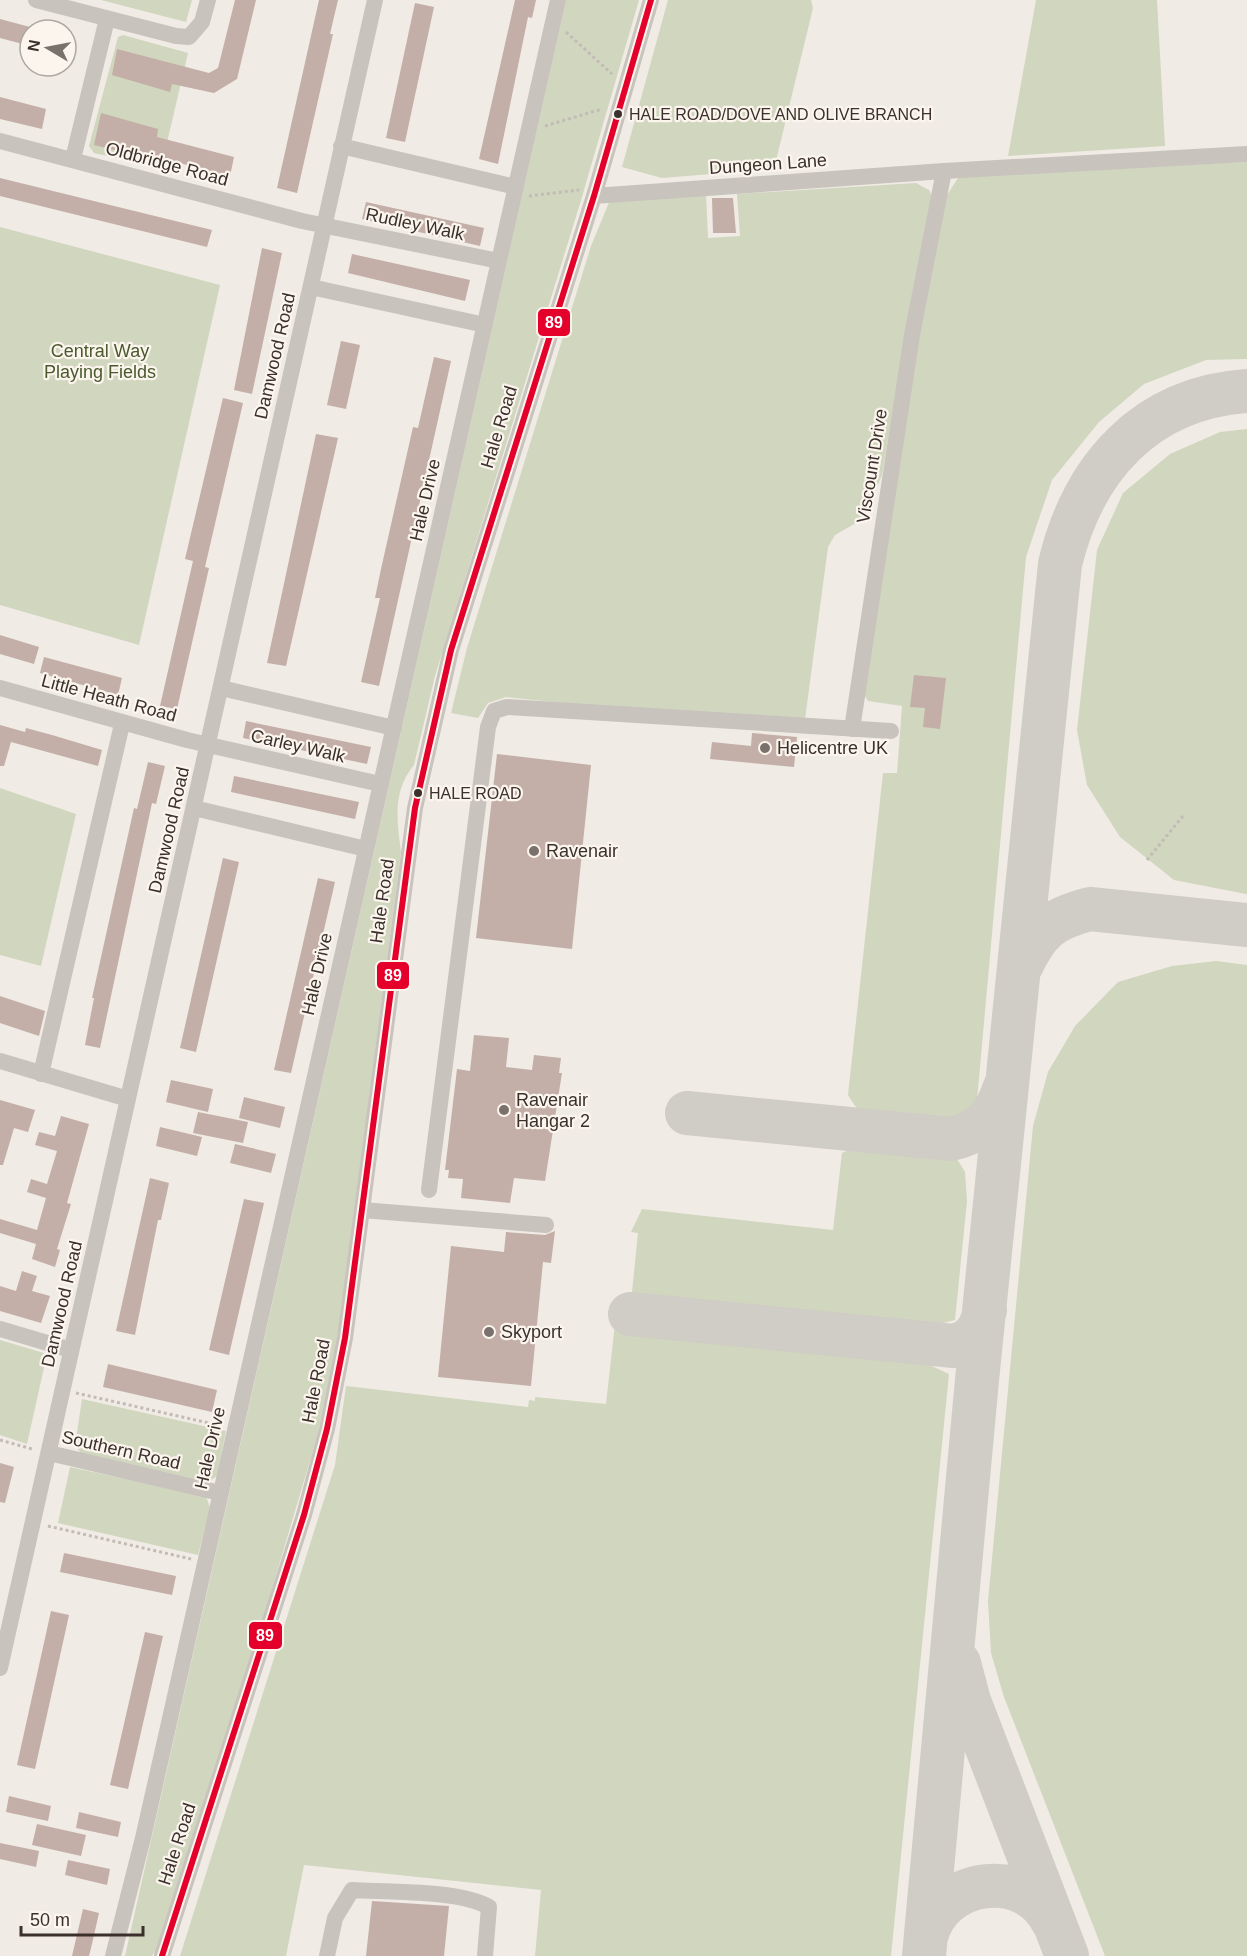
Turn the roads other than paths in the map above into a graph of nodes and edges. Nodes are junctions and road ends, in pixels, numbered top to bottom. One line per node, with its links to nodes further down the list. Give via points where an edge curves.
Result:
1 (36, 0): 6 (street)
2 (208, 0): 6 (street, via 202,22 189,37)
3 (375, 0): 8 (street, Damwood Road)
4 (558, 0): 13 (street, Hale Drive)
5 (651, 0): 12 (street, Hale Road)
6 (107, 19): 10 (street)
7 (0, 141): 10 (street, Oldbridge Road)
8 (341, 146): 13 (street); 14 (street, Damwood Road)
9 (1247, 154): 11 (street, Dungeon Lane)
10 (73, 159): 14 (street, Oldbridge Road)
11 (944, 171): 12 (street, Dungeon Lane); 22 (street, Viscount Drive, via 912,335)
12 (595, 192): 32 (street, Hale Road, via 441,688 415,808)
13 (515, 193): 15 (street, Hale Drive)
14 (324, 225): 15 (street, Rudley Walk); 16 (street, Damwood Road)
15 (499, 261): 17 (street, Hale Drive)
16 (311, 287): 17 (street); 18 (street, Damwood Road)
17 (486, 325): 21 (street, Hale Drive)
18 (221, 687): 21 (street); 24 (street, Damwood Road)
19 (0, 688): 20 (street, Little Heath Road)
20 (122, 724): 24 (street, Little Heath Road); 29 (street)
21 (394, 728): 25 (street, Hale Drive)
22 (852, 729): 23 (street); 31 (street, via 507,707 494,711 488,727)
23 (891, 731)
24 (208, 745): 25 (street, Carley Walk); 26 (street, Damwood Road)
25 (380, 784): 27 (street, Hale Drive)
26 (194, 808): 27 (street); 30 (street, Damwood Road)
27 (366, 849): 37 (street, Hale Drive)
28 (0, 1061): 29 (street)
29 (41, 1074): 30 (street)
30 (128, 1099): 35 (street, Damwood Road)
31 (429, 1190)
32 (362, 1210): 33 (street); 40 (street, Hale Road, via 345,1338 304,1515)
33 (546, 1225)
34 (0, 1329): 35 (street)
35 (71, 1350): 36 (street, Damwood Road)
36 (49, 1453): 37 (street, Southern Road); 38 (street, Damwood Road)
37 (219, 1494): 39 (street, Hale Drive)
38 (0, 1668)
39 (113, 1956)
40 (162, 1956)
41 (327, 1956): 42 (street, via 335,1918 352,1890 478,1901 489,1907)
42 (485, 1956)

